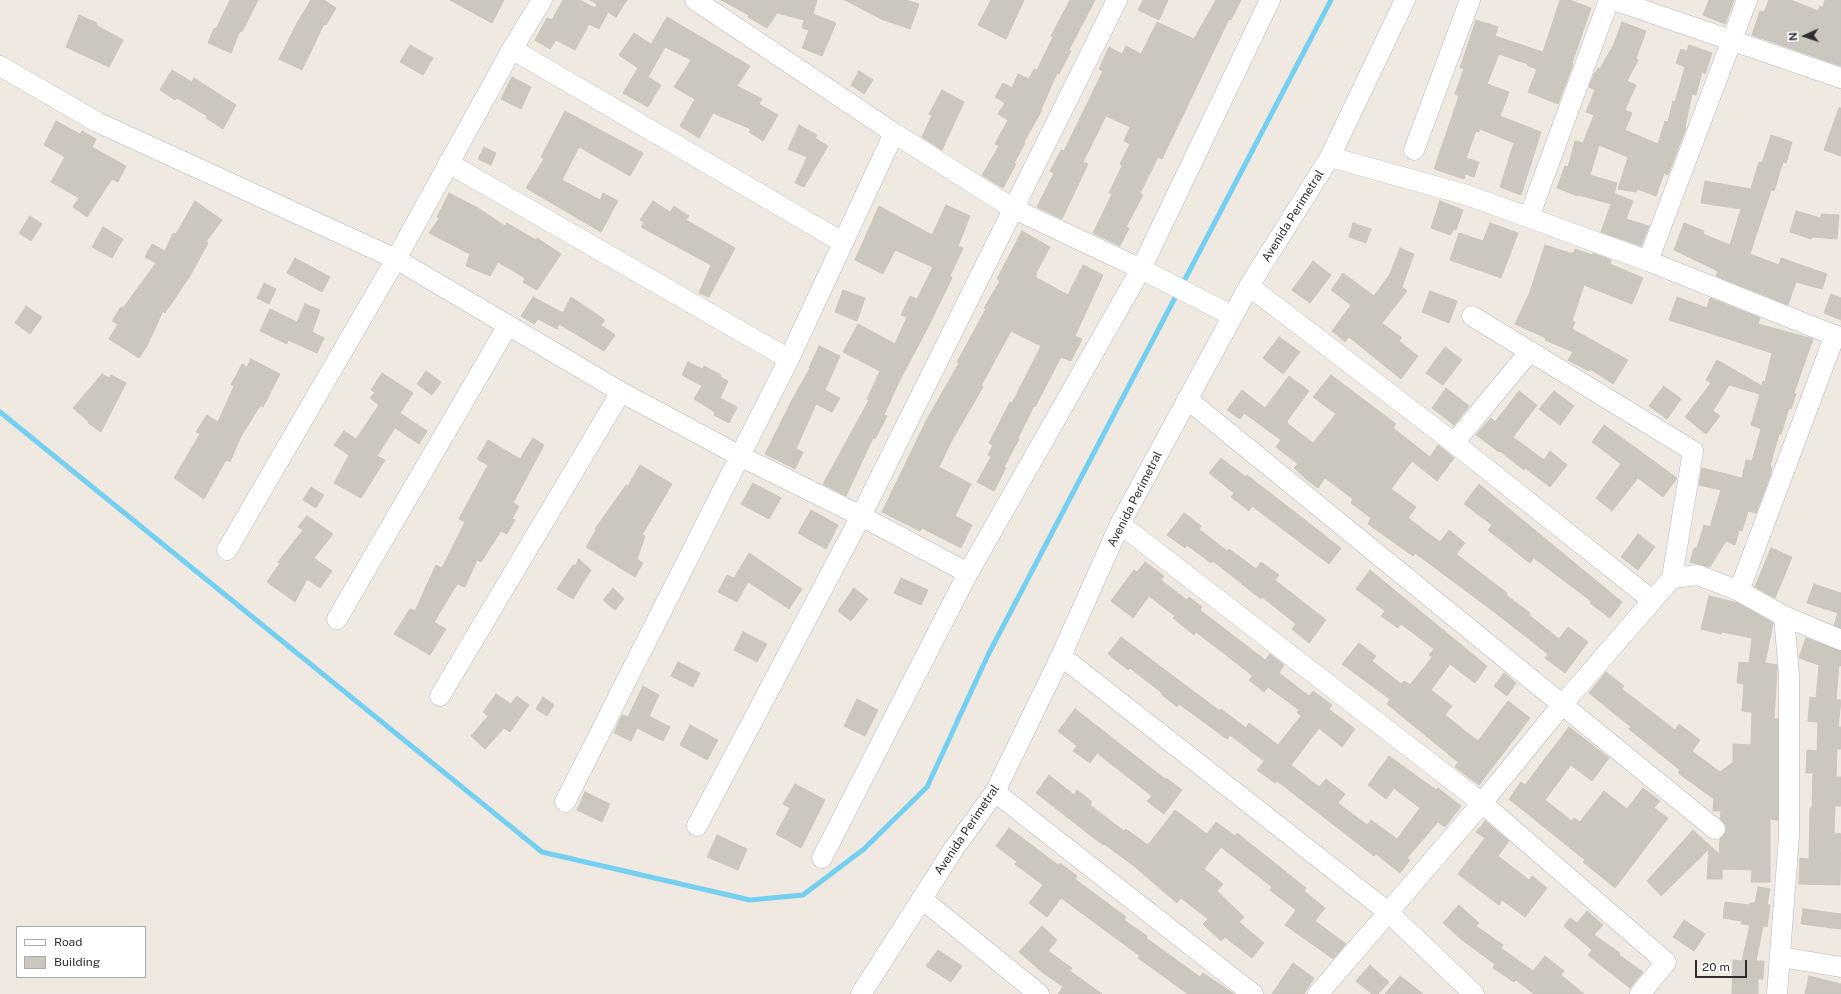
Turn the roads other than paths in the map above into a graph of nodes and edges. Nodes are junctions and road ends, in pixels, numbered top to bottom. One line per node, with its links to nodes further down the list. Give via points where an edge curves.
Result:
1 (542, 0): 11 (street)
2 (695, 0): 14 (street)
3 (1117, 0): 18 (street)
4 (1270, 0): 23 (street)
5 (1405, 0): 16 (street, Avenida Perimetral)
6 (1470, 0): 15 (street)
7 (1609, 0): 19 (street)
8 (1614, 0): 10 (street)
9 (1747, 0): 10 (street)
10 (1732, 41): 13 (street); 22 (street)
11 (512, 49): 17 (street); 20 (street)
12 (0, 66): 21 (street, via 97,122)
13 (1841, 78)
14 (894, 133): 18 (street); 20 (street)
15 (1414, 150)
16 (1330, 157): 19 (street, via 1467,195); 24 (street, Avenida Perimetral)
17 (448, 163): 21 (street); 30 (street)
18 (1012, 208): 23 (street); 35 (street)
19 (1529, 217): 22 (street)
20 (842, 242): 30 (street)
21 (396, 259): 27 (street); 37 (street)
22 (1648, 261): 28 (street)
23 (1141, 269): 25 (street); 38 (street)
24 (1249, 286): 25 (street, Avenida Perimetral); 33 (street)
25 (1233, 316): 32 (street, Avenida Perimetral)
26 (1472, 316): 29 (street)
27 (508, 325): 31 (street); 43 (street)
28 (1838, 336): 40 (street)
29 (1530, 351): 33 (street); 39 (street, via 1693,452)
30 (788, 359): 34 (street)
31 (621, 392): 34 (street); 46 (street)
32 (1187, 399): 36 (street, Avenida Perimetral); 47 (street)
33 (1454, 443): 41 (street)
34 (740, 456): 35 (street); 49 (street)
35 (861, 516): 38 (street); 51 (street)
36 (1120, 524): 45 (street, Avenida Perimetral); 50 (street)
37 (227, 550)
38 (968, 573): 53 (street)
39 (1672, 578): 40 (street, via 1698,575); 41 (street)
40 (1739, 591): 42 (street)
41 (1652, 600): 47 (street)
42 (1784, 616): 44 (street); 56 (street, via 1789,675 1789,836)
43 (338, 619)
44 (1841, 640)
45 (1061, 656): 48 (street, Avenida Perimetral); 55 (street)
46 (440, 696)
47 (1562, 705): 50 (street); 52 (street)
48 (994, 792): 54 (street, Avenida Perimetral); 60 (street)
49 (565, 802)
50 (1482, 803): 55 (street); 63 (street, via 1666,962)
51 (696, 826)
52 (1715, 829)
53 (822, 858)
54 (922, 899): 58 (street, Avenida Perimetral); 59 (street)
55 (1388, 912): 61 (street); 62 (street)
56 (1780, 957): 57 (street); 64 (street)
57 (1841, 967)
58 (861, 994)
59 (1039, 994)
60 (1253, 994)
61 (1318, 994)
62 (1474, 994)
63 (1640, 994)
64 (1777, 994)

